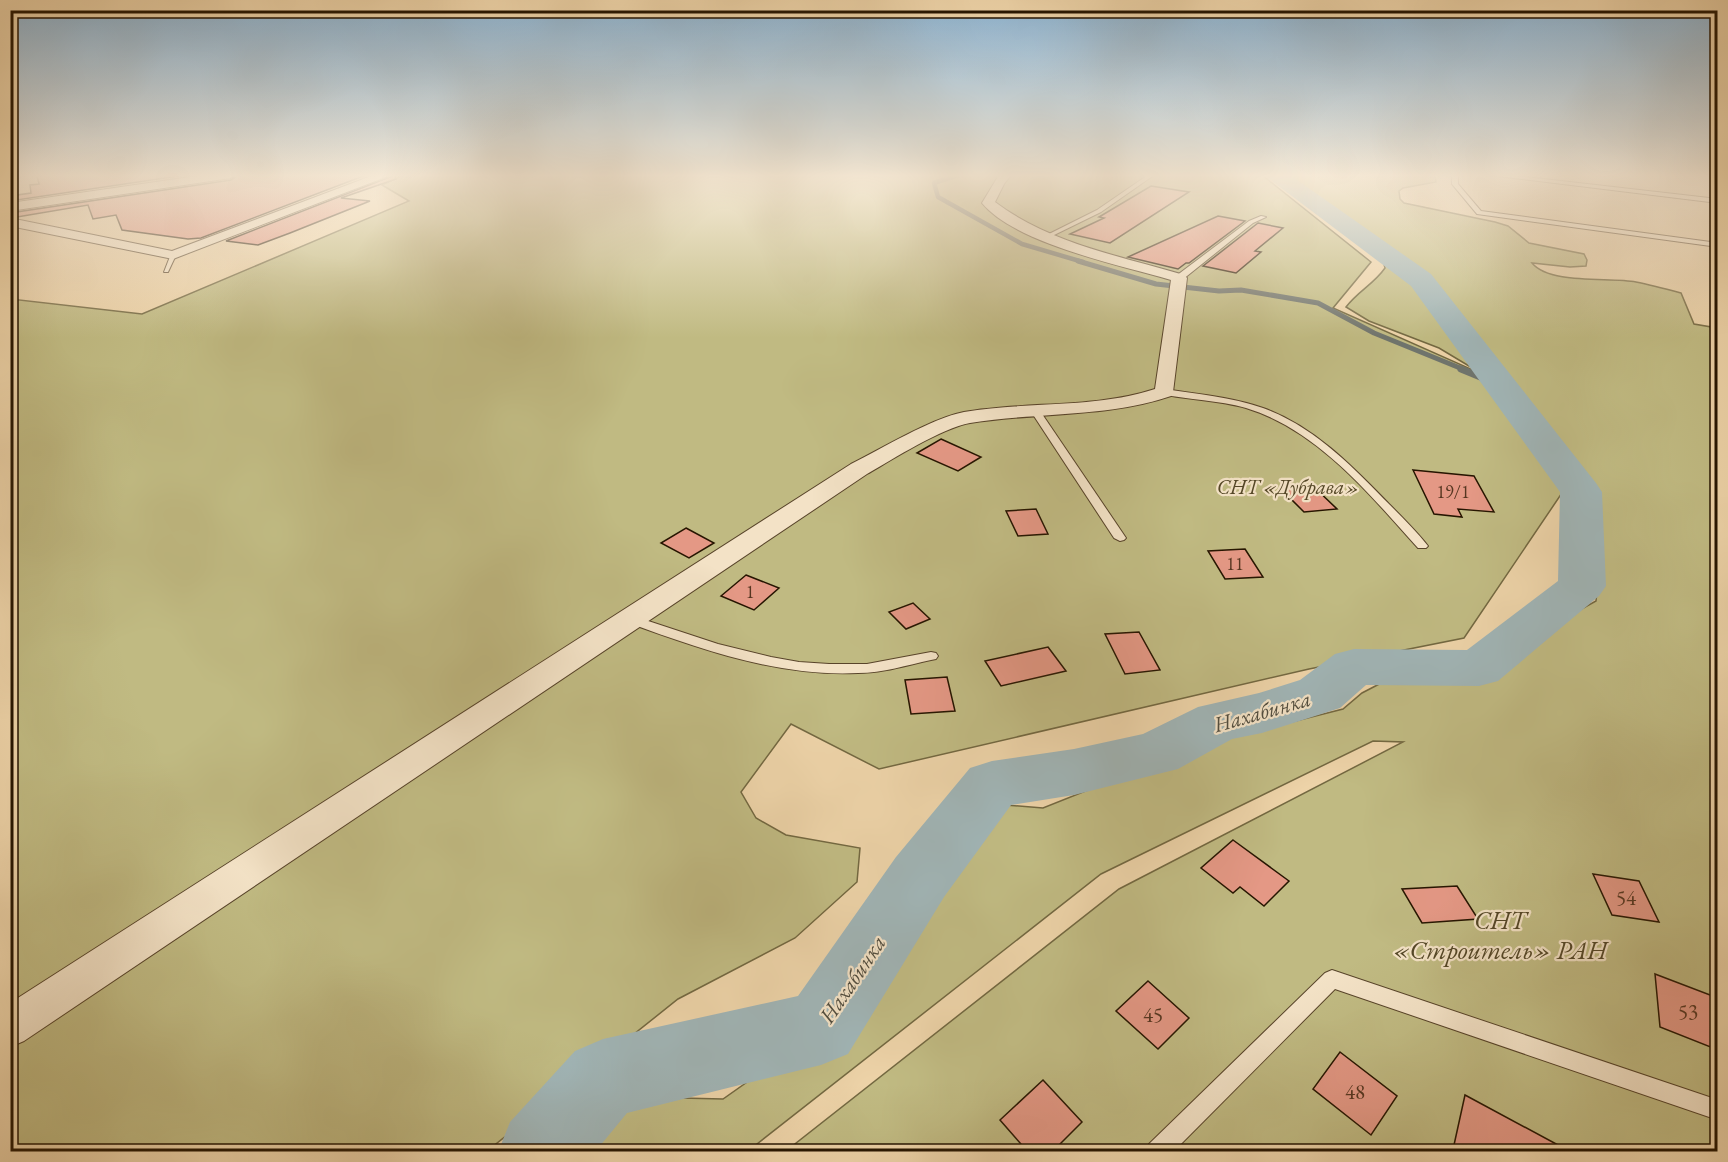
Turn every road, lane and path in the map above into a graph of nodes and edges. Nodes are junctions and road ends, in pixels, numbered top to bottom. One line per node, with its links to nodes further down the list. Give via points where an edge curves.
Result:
1 (46, 229): 9 (street)
2 (242, 229): 9 (street)
3 (1034, 229): 7 (street)
4 (1062, 229): 7 (lane)
5 (1242, 229): 11 (lane)
6 (1600, 229): 8 (lane)
7 (1048, 236): 11 (street)
8 (1718, 245)
9 (173, 255): 10 (lane)
10 (166, 271)
11 (1177, 284): 12 (street)
12 (1164, 392): 13 (street, via 1130,401); 15 (lane, via 1244,406 1293,426 1338,460)
13 (1035, 410): 14 (lane); 16 (street, via 964,418 917,438 859,469)
14 (1120, 538)
15 (1422, 546)
16 (630, 618): 17 (lane, via 696,643 783,665 859,669); 18 (street)
17 (931, 656)
18 (10, 1027)
19 (1718, 1110): 20 (lane, via 1332,979)
20 (1157, 1152)

